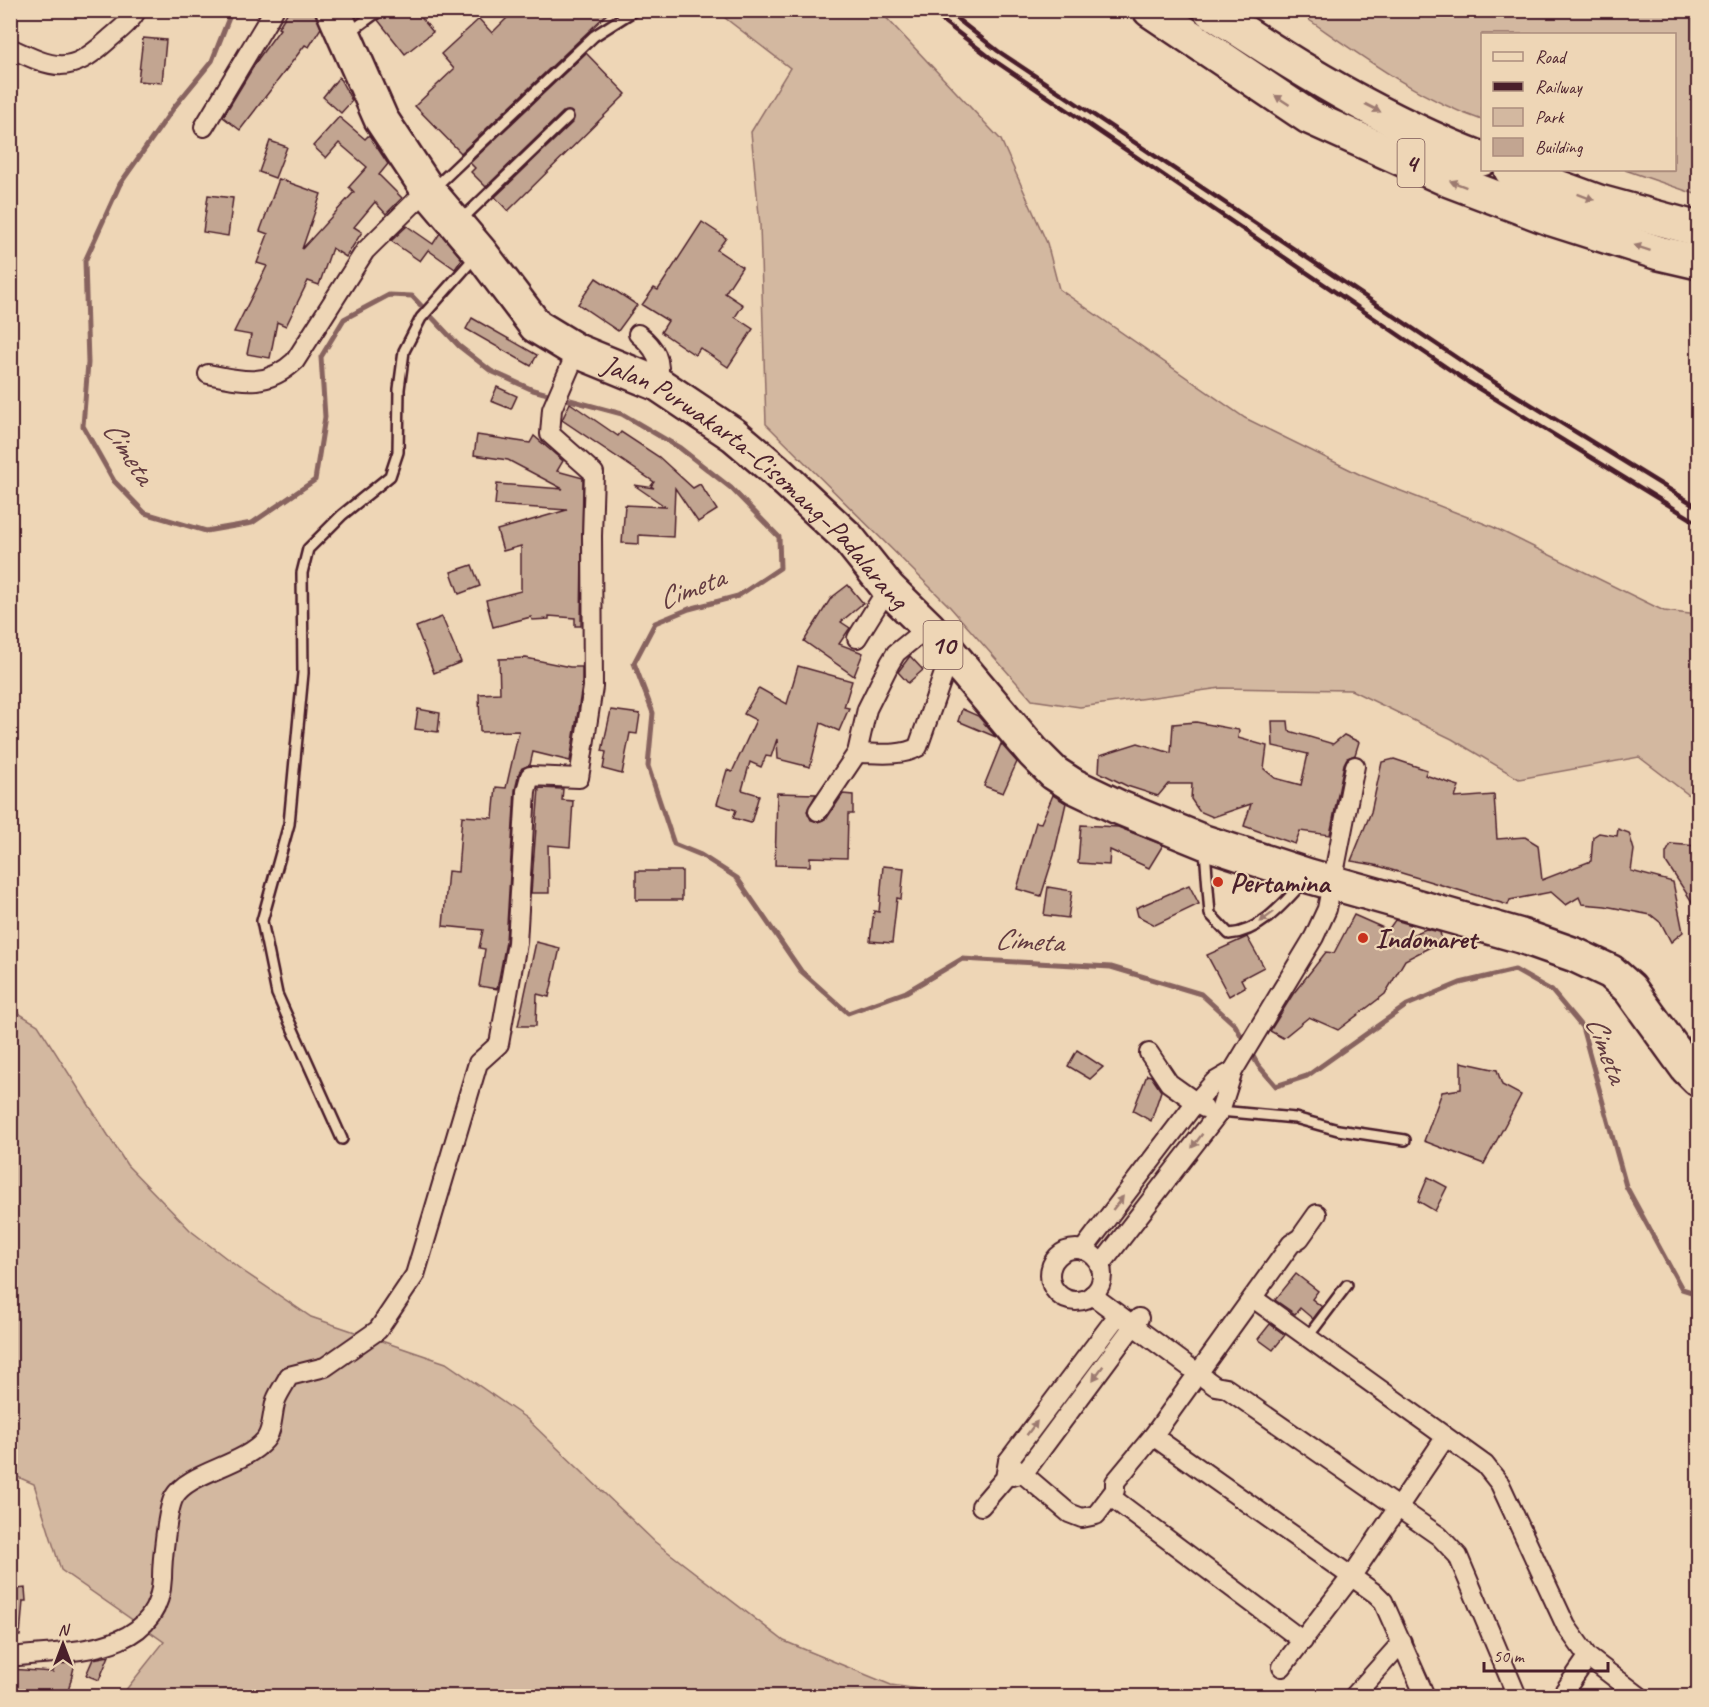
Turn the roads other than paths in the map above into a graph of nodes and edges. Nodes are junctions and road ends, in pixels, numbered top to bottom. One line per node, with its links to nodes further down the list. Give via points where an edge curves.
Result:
1 (136, 10): 8 (street, via 130,21 88,58 68,66 42,63)
2 (274, 10): 10 (street)
3 (380, 10): 7 (lane)
4 (635, 10): 13 (lane, via 594,36)
5 (1150, 10): 17 (highway, 4, one-way to 5, via 1552,219 1449,180 1309,117)
6 (1210, 10): 11 (highway, 4, one-way to 11, via 1321,81)
7 (340, 23): 13 (highway, Jalan Purwakarta–Cisomang–Padalarang / 10, via 381,119)
8 (10, 48)
9 (568, 117): 14 (lane)
10 (204, 128)
11 (1481, 159)
12 (1514, 171): 15 (highway, one-way to 15, via 1599,202)
13 (429, 191): 14 (highway, Jalan Purwakarta–Cisomang–Padalarang / 10); 20 (street, via 365,251 295,361 282,373 256,380)
14 (456, 224): 16 (highway, Jalan Purwakarta–Cisomang–Padalarang / 10)
15 (1698, 229)
16 (480, 252): 19 (highway, Jalan Purwakarta–Cisomang–Padalarang / 10, via 536,326); 36 (lane, via 421,318 404,351 398,452 390,476 342,514 308,549 302,573 303,673 290,824 262,921 277,994)
17 (1698, 262)
18 (638, 334): 21 (street, via 657,355)
19 (577, 351): 21 (highway, Jalan Purwakarta–Cisomang–Padalarang / 10); 58 (street, via 552,409 550,434 594,473 592,705 579,778 530,776 516,943 499,1044 478,1063 415,1275 378,1330 325,1367 289,1376 277,1398 267,1438 242,1459 200,1476 174,1497 162,1555 161,1593 150,1620 111,1645 60,1655)
20 (208, 374)
21 (658, 384): 22 (highway, Jalan Purwakarta–Cisomang–Padalarang / 10, via 734,435 774,469 848,538)
22 (888, 588): 23 (highway, Jalan Purwakarta–Cisomang–Padalarang / 10); 24 (street)
23 (928, 627): 25 (highway, Jalan Purwakarta–Cisomang–Padalarang / 10); 26 (street, via 896,653 890,663 867,709)
24 (857, 638)
25 (956, 659): 26 (street, via 943,676 919,745 910,751); 29 (highway, Jalan Purwakarta–Cisomang–Padalarang / 10, via 1054,773 1118,807)
26 (857, 753): 28 (street)
27 (1355, 766): 30 (street)
28 (818, 811)
29 (1204, 842): 30 (highway, Jalan Purwakarta–Cisomang–Padalarang / 10); 30 (lane, one-way to 29, via 1242,933 1229,934 1210,914)
30 (1321, 879): 32 (street, via 1327,909); 33 (highway, Jalan Purwakarta–Cisomang–Padalarang / 10, via 1521,936 1611,972 1629,989)
31 (1149, 1053): 34 (street, via 1169,1083)
32 (1237, 1064): 34 (street); 35 (street)
33 (1698, 1079)
34 (1196, 1102): 35 (street); 39 (street, one-way to 34)
35 (1218, 1113): 37 (lane, via 1295,1118 1338,1130); 40 (street, one-way to 40)
36 (342, 1139)
37 (1405, 1140)
38 (1317, 1214): 43 (street, via 1300,1239 1291,1244)
39 (1083, 1250): 40 (street, via 1096,1258); 42 (street, via 1059,1255 1050,1269 1052,1285 1062,1297 1078,1301)
40 (1100, 1266): 42 (street, via 1101,1281)
41 (1347, 1285): 46 (lane)
42 (1095, 1292): 44 (street); 45 (street)
43 (1257, 1302): 46 (street); 47 (street)
44 (1118, 1315): 45 (street); 50 (street, one-way to 44)
45 (1136, 1322): 47 (street); 51 (street, one-way to 51)
46 (1306, 1339): 48 (street)
47 (1205, 1372): 49 (street); 54 (street, via 1215,1386 1226,1388)
48 (1445, 1438): 54 (street); 59 (street, via 1485,1465 1500,1484 1566,1626)
49 (1156, 1439): 52 (street, via 1115,1482); 55 (street)
50 (1007, 1470): 51 (street); 53 (street)
51 (1024, 1473): 52 (street, via 1070,1513 1082,1518 1096,1515)
52 (1113, 1493): 56 (street)
53 (981, 1506)
54 (1399, 1507): 55 (street); 63 (street, via 1439,1536 1458,1556)
55 (1351, 1577): 56 (street); 57 (street, via 1383,1601)
56 (1303, 1641): 60 (street)
57 (1402, 1642): 61 (street); 62 (street)
58 (10, 1657)
59 (1588, 1657): 64 (street); 65 (street)
60 (1282, 1667)
61 (1354, 1696)
62 (1425, 1696)
63 (1516, 1696)
64 (1561, 1696)
65 (1639, 1696)

